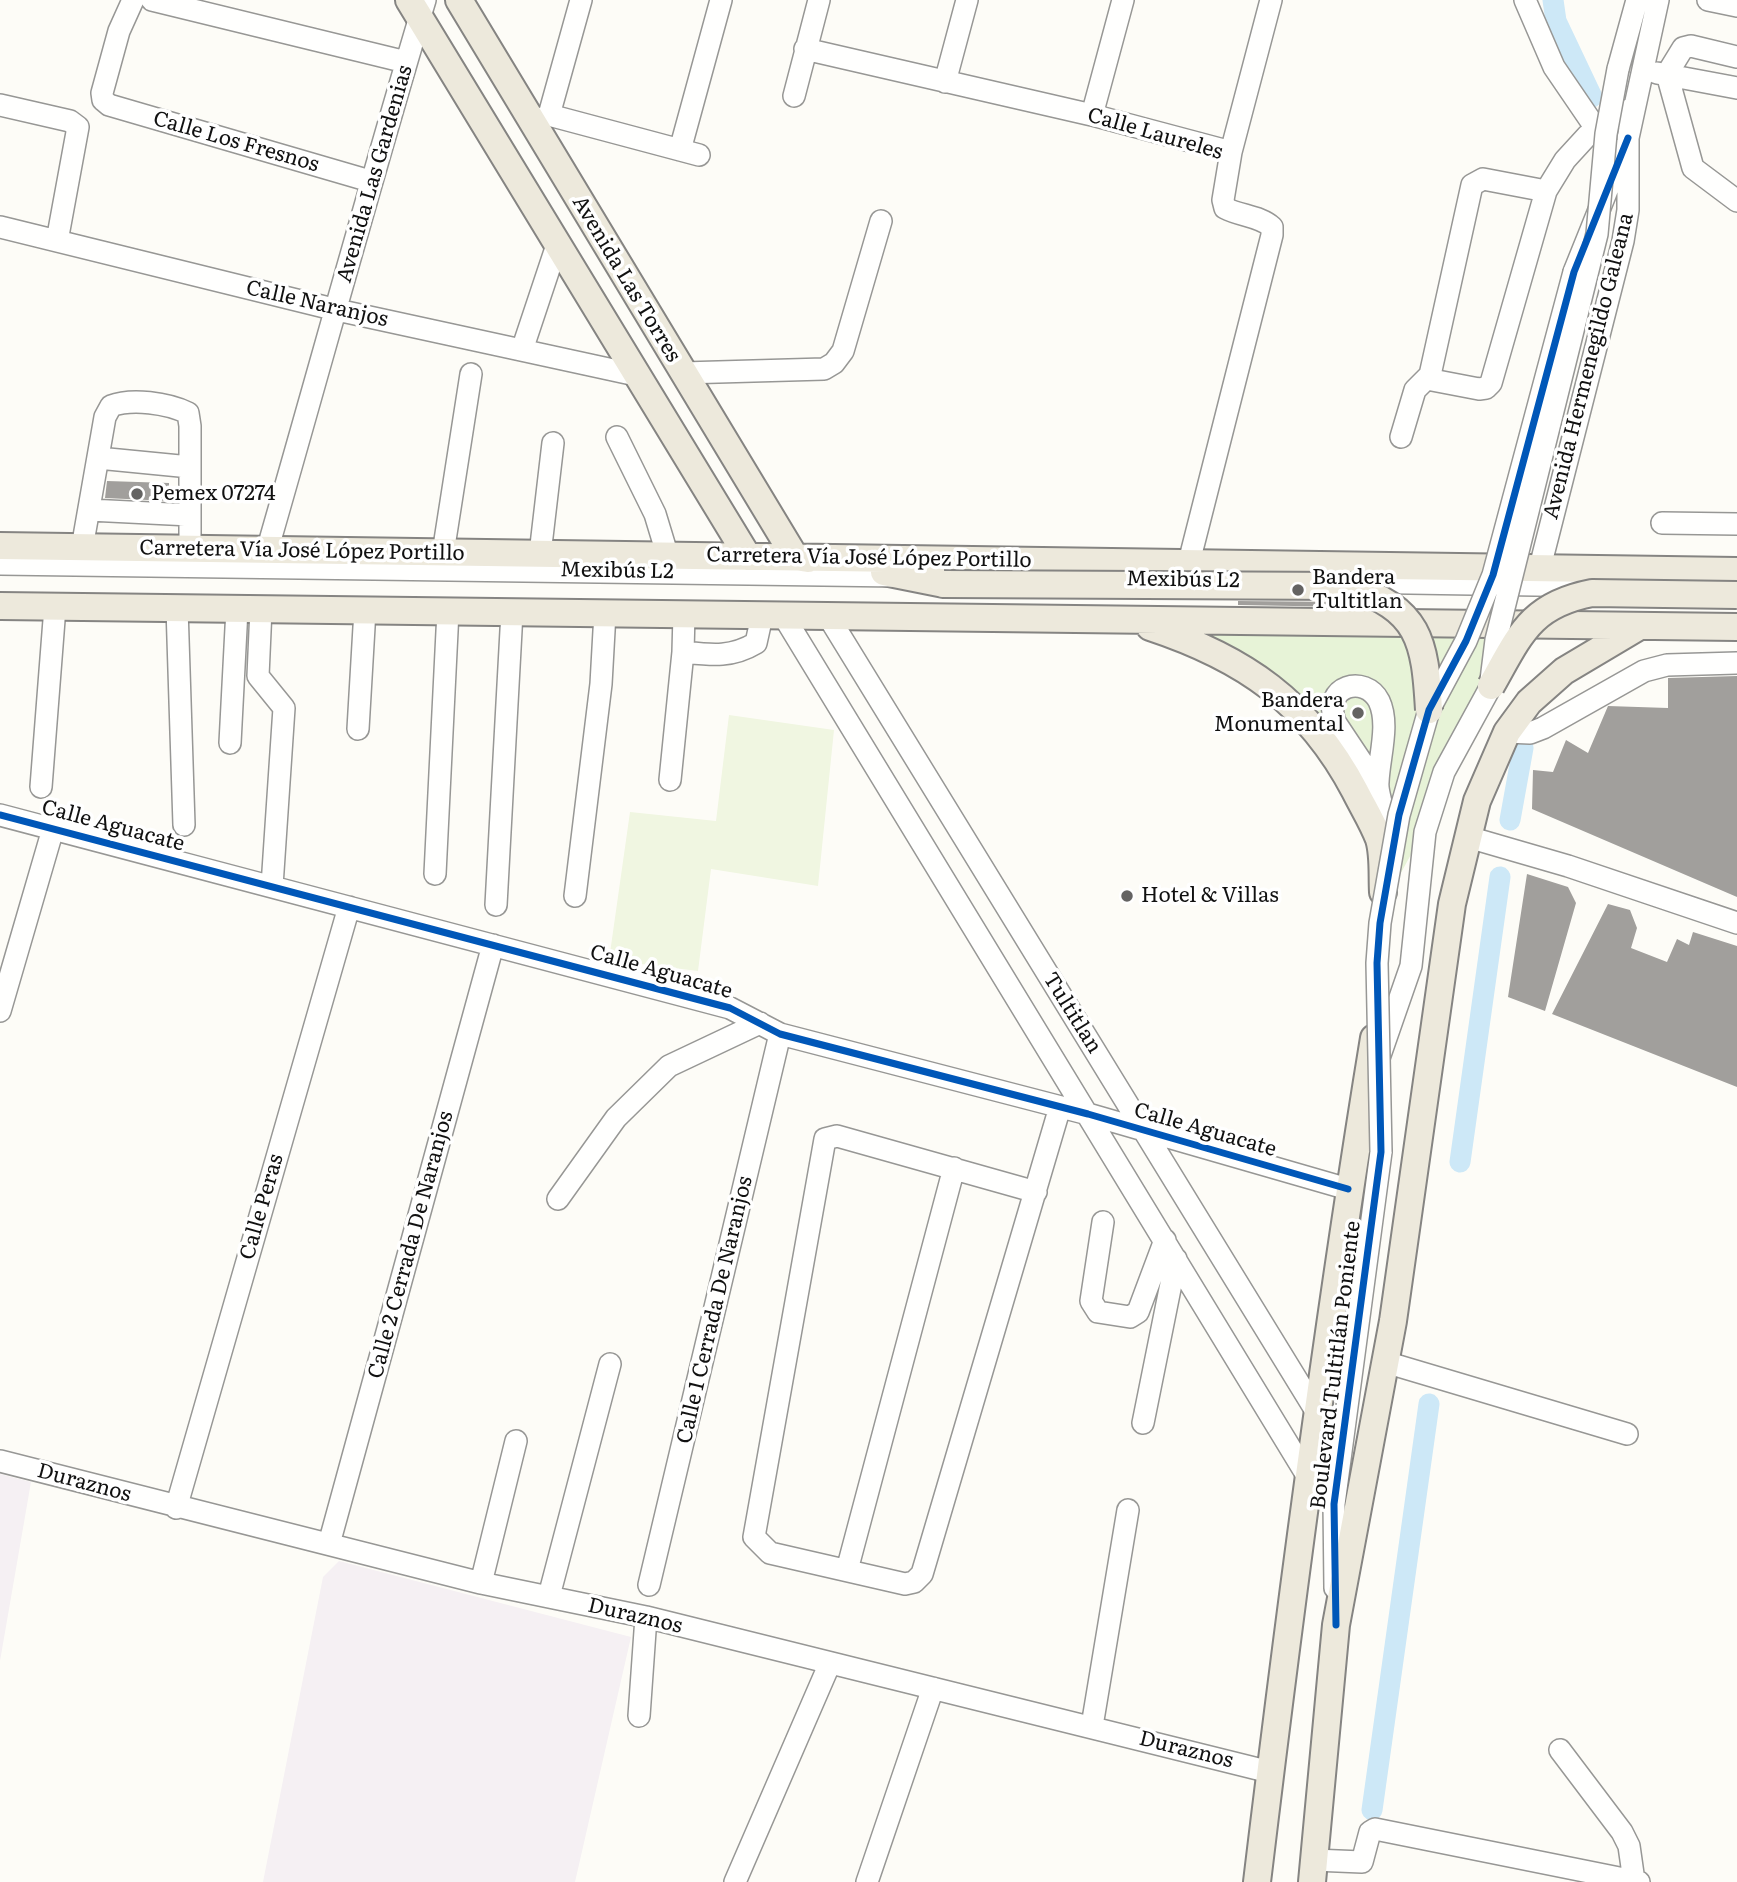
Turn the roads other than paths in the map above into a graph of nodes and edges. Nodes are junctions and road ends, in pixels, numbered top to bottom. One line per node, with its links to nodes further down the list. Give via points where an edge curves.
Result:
1 (133, 0): 24 (street, via 119,30)
2 (152, 0): 18 (street)
3 (458, 0): 28 (main road, Avenida Las Torres)
4 (580, 0): 28 (street)
5 (721, 0): 28 (street, via 689,153)
6 (818, 0): 16 (street)
7 (967, 0): 21 (street)
8 (1123, 0): 27 (street)
9 (1271, 0): 32 (street)
10 (1525, 0): 30 (street, via 1554,67)
11 (1637, 0): 89 (street, bridge, via 1606,134 1597,234 1496,640)
12 (1658, 0): 19 (street, Avenida Hermenegildo Galeana)
13 (1707, 0): 15 (street)
14 (418, 6): 18 (street, Avenida Las Gardenias); 39 (main road, Avenida Las Torres)
15 (1737, 6)
16 (805, 49): 21 (street, Calle Laureles); 23 (street)
17 (1737, 57): 20 (street, via 1683,48)
18 (406, 62): 33 (street, Avenida Las Gardenias)
19 (1642, 70): 20 (street); 26 (street, Avenida Hermenegildo Galeana)
20 (1667, 75): 22 (street); 35 (street, via 1693,168)
21 (945, 82): 27 (street, Calle Laureles)
22 (1737, 88)
23 (794, 96)
24 (103, 100): 29 (street); 33 (street, Calle Los Fresnos, via 109,106)
25 (0, 105): 29 (street, via 70,121)
26 (1634, 107): 30 (street); 31 (street, Avenida Hermenegildo Galeana)
27 (1092, 115): 32 (street, Calle Laureles)
28 (541, 119): 43 (main road, Avenida Las Torres)
29 (78, 127): 38 (street)
30 (1597, 130): 34 (street, via 1565,160)
31 (1628, 138): 66 (street, Avenida Hermenegildo Galeana, via 1623,241); 90 (street, Boulevard Tultitlán Poniente, bridge, via 1574,272 1493,575 1466,641)
32 (1231, 152): 63 (street, Calle Laureles, via 1225,208 1267,223 1272,235)
33 (370, 181): 40 (street, Avenida Las Gardenias)
34 (1546, 191): 45 (street, via 1491,383 1479,389 1438,383); 45 (street, via 1483,179 1472,185)
35 (1737, 201)
36 (881, 221): 43 (street, via 843,351 834,363 824,369)
37 (0, 227): 38 (street, Calle Naranjos)
38 (57, 241): 40 (street, Calle Naranjos)
39 (557, 245): 41 (street); 44 (main road, Avenida Las Torres)
40 (337, 310): 41 (street, Calle Naranjos); 58 (street, Avenida Las Gardenias)
41 (522, 349): 44 (street, Calle Naranjos)
42 (471, 373): 59 (street)
43 (683, 373): 62 (main road, Avenida Las Torres)
44 (636, 375): 61 (main road, Avenida Las Torres)
45 (1430, 375): 46 (street, via 1415,390)
46 (1401, 437)
47 (617, 438): 65 (street, via 654,514)
48 (553, 443): 60 (street)
49 (98, 458): 50 (street); 50 (street, via 111,406 122,402 176,407 188,413); 51 (street)
50 (190, 467): 52 (street)
51 (89, 510): 52 (street); 56 (street)
52 (190, 515): 57 (street)
53 (1662, 523): 54 (street)
54 (1737, 524)
55 (0, 546): 56 (main road, Carretera Vía José López Portillo)
56 (82, 548): 57 (main road, Carretera Vía José López Portillo)
57 (190, 550): 58 (main road, Carretera Vía José López Portillo)
58 (267, 551): 59 (main road, Carretera Vía José López Portillo)
59 (443, 553): 60 (main road, Carretera Vía José López Portillo)
60 (540, 554): 65 (main road, Carretera Vía José López Portillo)
61 (748, 557): 62 (main road, Carretera Vía José López Portillo); 65 (main road, Carretera Vía José López Portillo)
62 (795, 557): 63 (main road, Carretera Vía José López Portillo); 68 (main road)
63 (1189, 562): 66 (main road, Carretera Vía José López Portillo)
64 (0, 564): 65 (street, Mexibús L2)
65 (671, 564): 68 (street, Mexibús L2)
66 (1540, 567): 67 (main road, Carretera Vía José López Portillo)
67 (1737, 571)
68 (915, 576): 69 (street, Mexibús L2); 90 (main road, bridge, via 944,584 1347,586 1390,603 1416,630 1423,647)
69 (1737, 587)
70 (1737, 595): 89 (main road, bridge, via 1592,593 1571,597 1551,605 1528,624)
71 (0, 597): 84 (street, Mexibús L2)
72 (0, 606): 73 (main road)
73 (55, 607): 74 (main road); 96 (street)
74 (177, 608): 75 (main road); 98 (street)
75 (249, 609): 76 (main road); 93 (street); 103 (street, via 258,676 284,708)
76 (365, 610): 77 (main road); 91 (street)
77 (448, 611): 78 (main road); 102 (street)
78 (512, 612): 79 (main road); 105 (street)
79 (606, 613): 80 (main road); 104 (street)
80 (684, 614): 81 (main road); 87 (street)
81 (773, 616): 82 (main road); 87 (street, via 756,643 739,653); 114 (street, Tultitlan)
82 (828, 616): 83 (main road); 115 (street, Tultitlan)
83 (1125, 619): 85 (main road); 101 (main road, via 1207,647 1272,687 1301,713 1337,758)
84 (1737, 621)
85 (1643, 625): 86 (main road); 92 (main road, via 1564,671 1529,702)
86 (1737, 627)
87 (683, 652): 94 (street)
88 (1737, 663): 92 (street, via 1667,665 1644,671 1544,728)
89 (1491, 685): 113 (street, via 1444,772 1425,832 1411,967)
90 (1429, 710): 139 (street, Boulevard Tultitlán Poniente, bridge, via 1399,815 1380,923 1381,1152 1334,1504)
91 (358, 729)
92 (1507, 732): 100 (main road, via 1488,771)
93 (230, 743)
94 (670, 780)
95 (1377, 785): 101 (street, via 1382,811)
96 (41, 787)
97 (0, 814): 99 (street, Calle Aguacate)
98 (184, 825)
99 (53, 828): 103 (street, Calle Aguacate); 109 (street)
100 (1468, 837): 107 (street); 123 (main road, via 1452,904)
101 (1379, 841): 113 (main road, Boulevard Tultitlán Poniente, via 1384,982)
102 (435, 874)
103 (272, 886): 106 (street, Calle Aguacate)
104 (575, 896)
105 (496, 905)
106 (349, 907): 108 (street, Calle Aguacate); 131 (street, Calle Peras)
107 (1737, 923)
108 (493, 945): 110 (street, Calle Aguacate, via 730,1008); 133 (street, Calle 2 Cerrada De Naranjos)
109 (0, 1011)
110 (760, 1023): 111 (street, Calle Aguacate); 119 (street, via 669,1066 616,1118)
111 (780, 1034): 112 (street, Calle Aguacate); 136 (street, Calle 1 Cerrada De Naranjos)
112 (1060, 1107): 114 (street, Calle Aguacate); 118 (street)
113 (1363, 1107): 117 (main road, Boulevard Tultitlán Poniente)
114 (1088, 1114): 115 (street, Calle Aguacate); 121 (street, Tultitlan)
115 (1145, 1132): 117 (street, Calle Aguacate); 125 (street, Tultitlan)
116 (954, 1168): 118 (street); 134 (street); 134 (street, via 837,1136 825,1139 822,1149 754,1537 770,1553)
117 (1348, 1189): 125 (main road, Boulevard Tultitlán Poniente)
118 (1035, 1192): 134 (street, via 922,1574 905,1584)
119 (558, 1199)
120 (1103, 1222): 121 (street, via 1091,1301 1098,1312 1130,1317 1138,1312)
121 (1165, 1240): 122 (street, Tultitlan)
122 (1176, 1259): 126 (street); 130 (street, Tultitlan)
123 (1385, 1362): 127 (street); 139 (main road)
124 (610, 1364): 137 (street)
125 (1317, 1411): 130 (main road, Boulevard Tultitlán Poniente)
126 (1143, 1423)
127 (1627, 1434)
128 (516, 1441): 135 (street)
129 (0, 1461): 131 (street, Duraznos)
130 (1308, 1477): 145 (main road, Boulevard Tultitlán Poniente)
131 (176, 1508): 133 (street, Duraznos)
132 (1128, 1510): 143 (street)
133 (329, 1544): 135 (street, Duraznos)
134 (846, 1570)
135 (481, 1583): 137 (street, Duraznos)
136 (649, 1585)
137 (550, 1596): 138 (street, Duraznos)
138 (646, 1618): 140 (street, Duraznos); 142 (street)
139 (1336, 1625): 146 (main road, Boulevard Tultitlán Poniente)
140 (830, 1663): 141 (street, Duraznos); 147 (street)
141 (933, 1688): 143 (street, Duraznos); 148 (street)
142 (639, 1716)
143 (1092, 1726): 145 (street, Duraznos)
144 (1560, 1750): 150 (street, via 1622,1832)
145 (1270, 1772): 149 (main road, Boulevard Tultitlán Poniente)
146 (1313, 1871): 150 (street, via 1362,1863 1370,1832 1375,1829)
147 (735, 1882)
148 (867, 1882)
149 (1257, 1882)
150 (1637, 1882)

